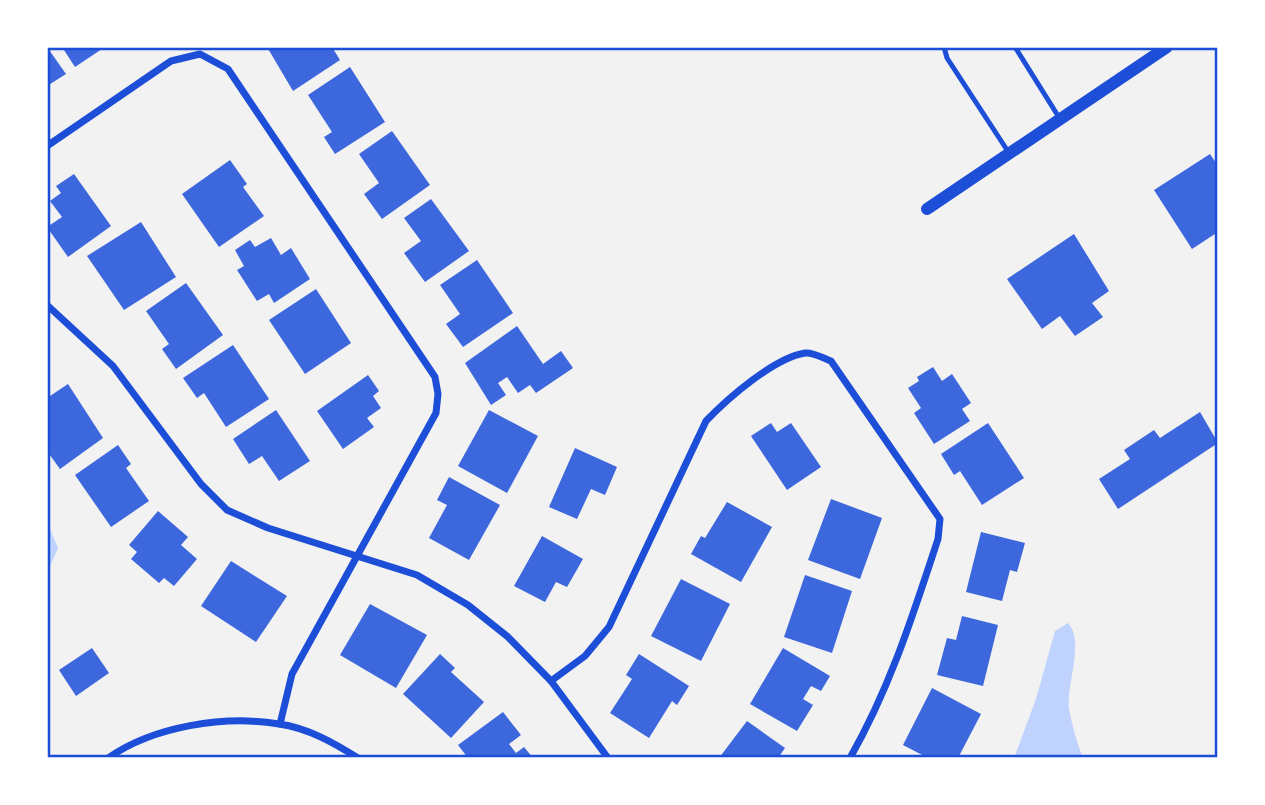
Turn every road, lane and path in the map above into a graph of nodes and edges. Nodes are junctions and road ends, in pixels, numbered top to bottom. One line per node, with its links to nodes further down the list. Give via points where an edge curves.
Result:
1 (944, 47): 6 (lane)
2 (1015, 47): 4 (lane)
3 (1167, 47): 4 (street)
4 (1060, 119): 6 (street)
5 (47, 146): 9 (street, via 171,61 200,54 228,69 435,377 436,413)
6 (1009, 153): 7 (street)
7 (927, 209)
8 (47, 304): 9 (street, via 113,366 201,484 227,510 268,528)
9 (357, 555): 10 (street, via 417,575 468,606 508,637); 11 (street, via 292,674)
10 (551, 681): 14 (street); 15 (street, via 585,656 609,627 706,421 723,403 786,358 808,352 831,360 940,519 938,539 897,662)
11 (280, 724): 12 (street, via 224,722 173,729); 13 (street, via 327,739)
12 (108, 758)
13 (358, 758)
14 (608, 758)
15 (850, 758)

